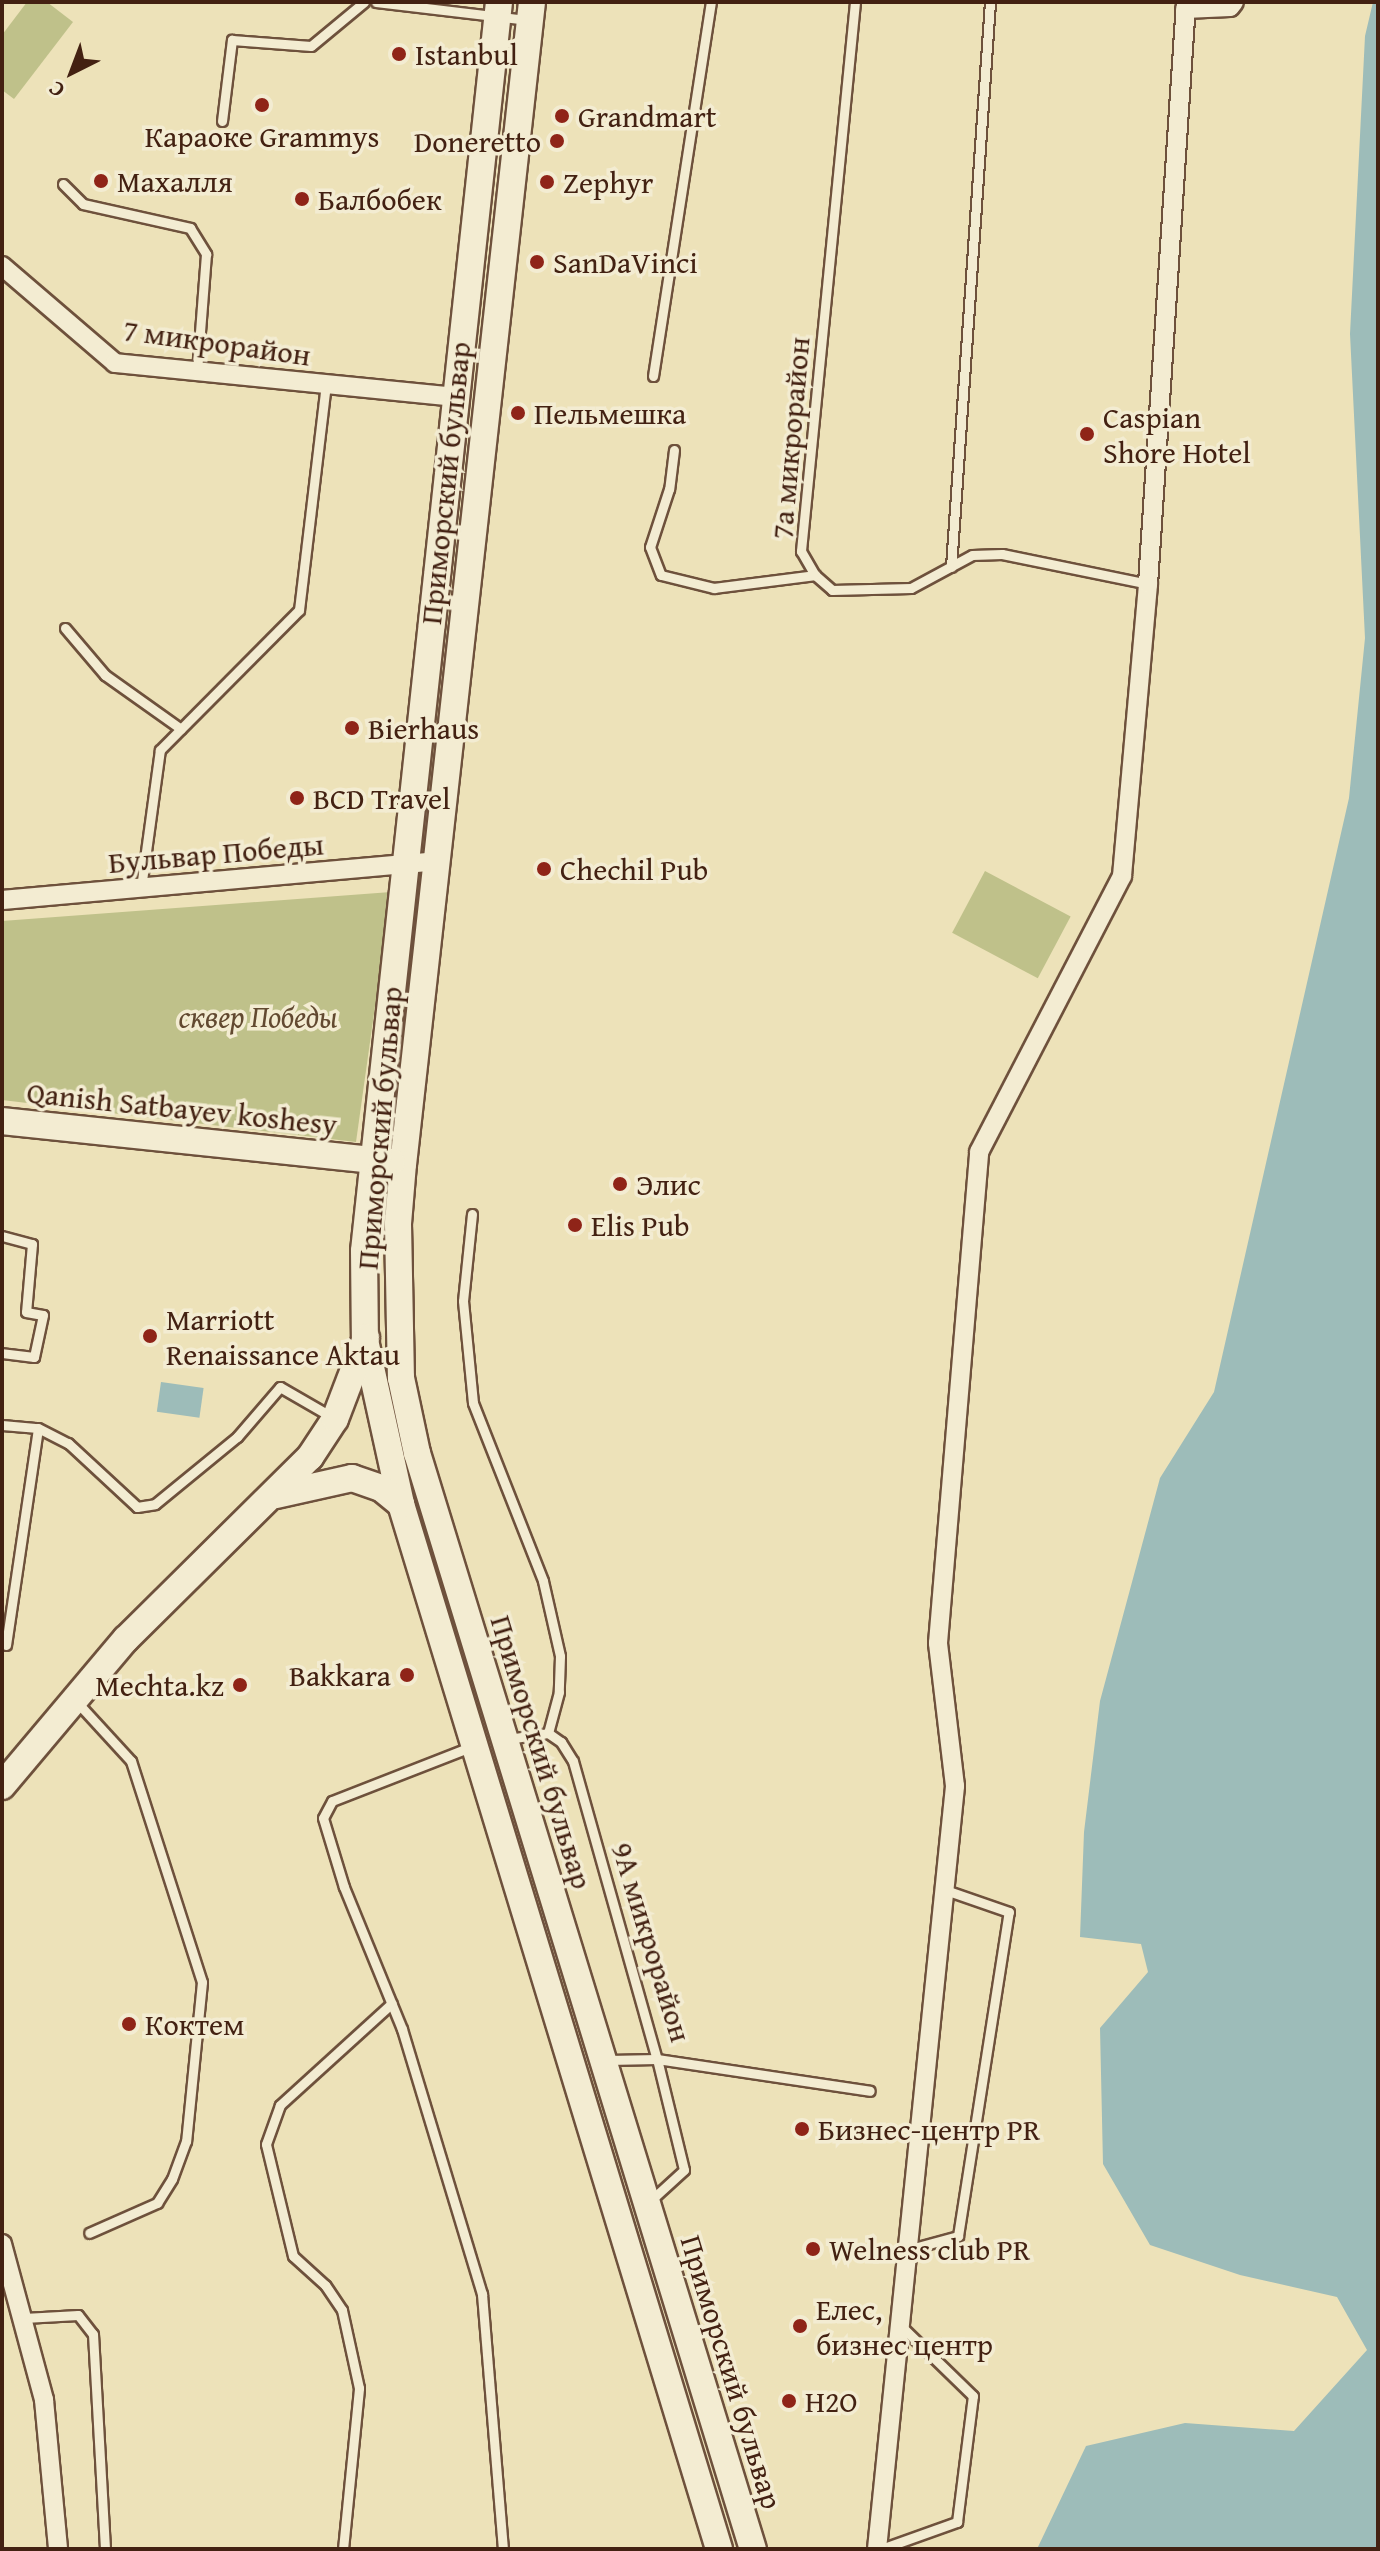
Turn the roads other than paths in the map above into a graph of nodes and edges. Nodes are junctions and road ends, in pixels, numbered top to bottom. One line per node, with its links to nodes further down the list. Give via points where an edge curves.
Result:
1 (364, 2): 10 (lane, via 311,46 232,40)
2 (376, 2): 8 (lane)
3 (711, 2): 14 (lane)
4 (855, 2): 19 (lane, 7а микрорайон, via 801,551)
5 (990, 2): 18 (lane)
6 (1234, 2): 7 (street, via 1230,7)
7 (1185, 6): 20 (street)
8 (498, 9): 9 (lane); 16 (street, Приморский бульвар)
9 (531, 11): 23 (street, Приморский бульвар)
10 (222, 121)
11 (63, 184): 13 (lane, via 83,204 190,228 206,254)
12 (2, 266): 13 (street, 7 микрорайон, via 115,363)
13 (197, 372): 15 (street, 7 микрорайон)
14 (653, 376)
15 (326, 385): 16 (street, 7 микрорайон); 22 (lane, via 299,610)
16 (457, 397): 24 (street, Приморский бульвар)
17 (674, 450): 19 (lane, via 669,489 650,547 661,575 714,588)
18 (951, 567): 19 (lane, 7а микрорайон, via 911,588 832,590); 20 (lane, 7а микрорайон, via 972,555 1002,554)
19 (815, 575)
20 (1148, 584): 46 (street, via 1122,876 979,1152 938,1643 955,1786)
21 (65, 628): 22 (lane, via 105,675)
22 (181, 729): 25 (lane, via 160,750)
23 (435, 861): 24 (street, Бульвар Победы); 29 (street, Приморский бульвар)
24 (407, 863): 25 (street, Бульвар Победы); 28 (street, Приморский бульвар)
25 (141, 888): 26 (street, Бульвар Победы)
26 (2, 900)
27 (2, 1121): 28 (street, Qanish Satbayev koshesy)
28 (376, 1159): 29 (street, Qanish Satbayev koshesy); 33 (street, Приморский бульвар, via 364,1251)
29 (403, 1164): 32 (street, Приморский бульвар)
30 (472, 1214): 42 (lane, via 463,1301 473,1403 543,1581 556,1641 559,1692)
31 (2, 1236): 34 (lane, via 32,1244 26,1312 43,1315 34,1357)
32 (398, 1298): 33 (street); 43 (street, Приморский бульвар, via 401,1378 417,1453)
33 (365, 1340): 35 (street); 39 (street, Приморский бульвар)
34 (2, 1353)
35 (335, 1419): 37 (lane, via 280,1387 225,1447 155,1504 137,1507 68,1443); 38 (street, via 310,1457)
36 (2, 1425): 37 (lane)
37 (38, 1428): 40 (lane)
38 (273, 1496): 39 (street, via 352,1478 381,1488); 41 (street, via 126,1639)
39 (401, 1504): 44 (street, Приморский бульвар)
40 (6, 1645)
41 (75, 1699): 45 (street); 52 (lane, via 131,1761 202,1982 186,2141 172,2179 157,2203)
42 (548, 1733): 43 (lane); 48 (lane, 9А микрорайон, via 573,1761)
43 (505, 1739): 49 (street, Приморский бульвар)
44 (473, 1746): 47 (lane, via 332,1801 323,1818 344,1887); 61 (street, Приморский бульвар)
45 (3, 1783)
46 (944, 1890): 54 (street); 54 (lane, via 1009,1912 958,2236)
47 (392, 2003): 59 (lane, via 280,2105 266,2144 293,2256 325,2285 342,2310 359,2388); 60 (lane, via 482,2294)
48 (657, 2059): 49 (lane); 50 (lane, 9А микрорайон); 51 (lane, via 684,2170)
49 (603, 2060): 51 (street, Приморский бульвар)
50 (870, 2091)
51 (648, 2204): 62 (street, Приморский бульвар)
52 (89, 2233)
53 (2, 2244): 55 (street)
54 (907, 2250): 56 (street)
55 (24, 2318): 57 (street, via 44,2400); 58 (lane, via 78,2315 93,2334)
56 (900, 2325): 63 (street); 63 (lane, via 973,2396 957,2522)
57 (58, 2549)
58 (105, 2549)
59 (343, 2549)
60 (503, 2549)
61 (719, 2549)
62 (753, 2549)
63 (879, 2549)

